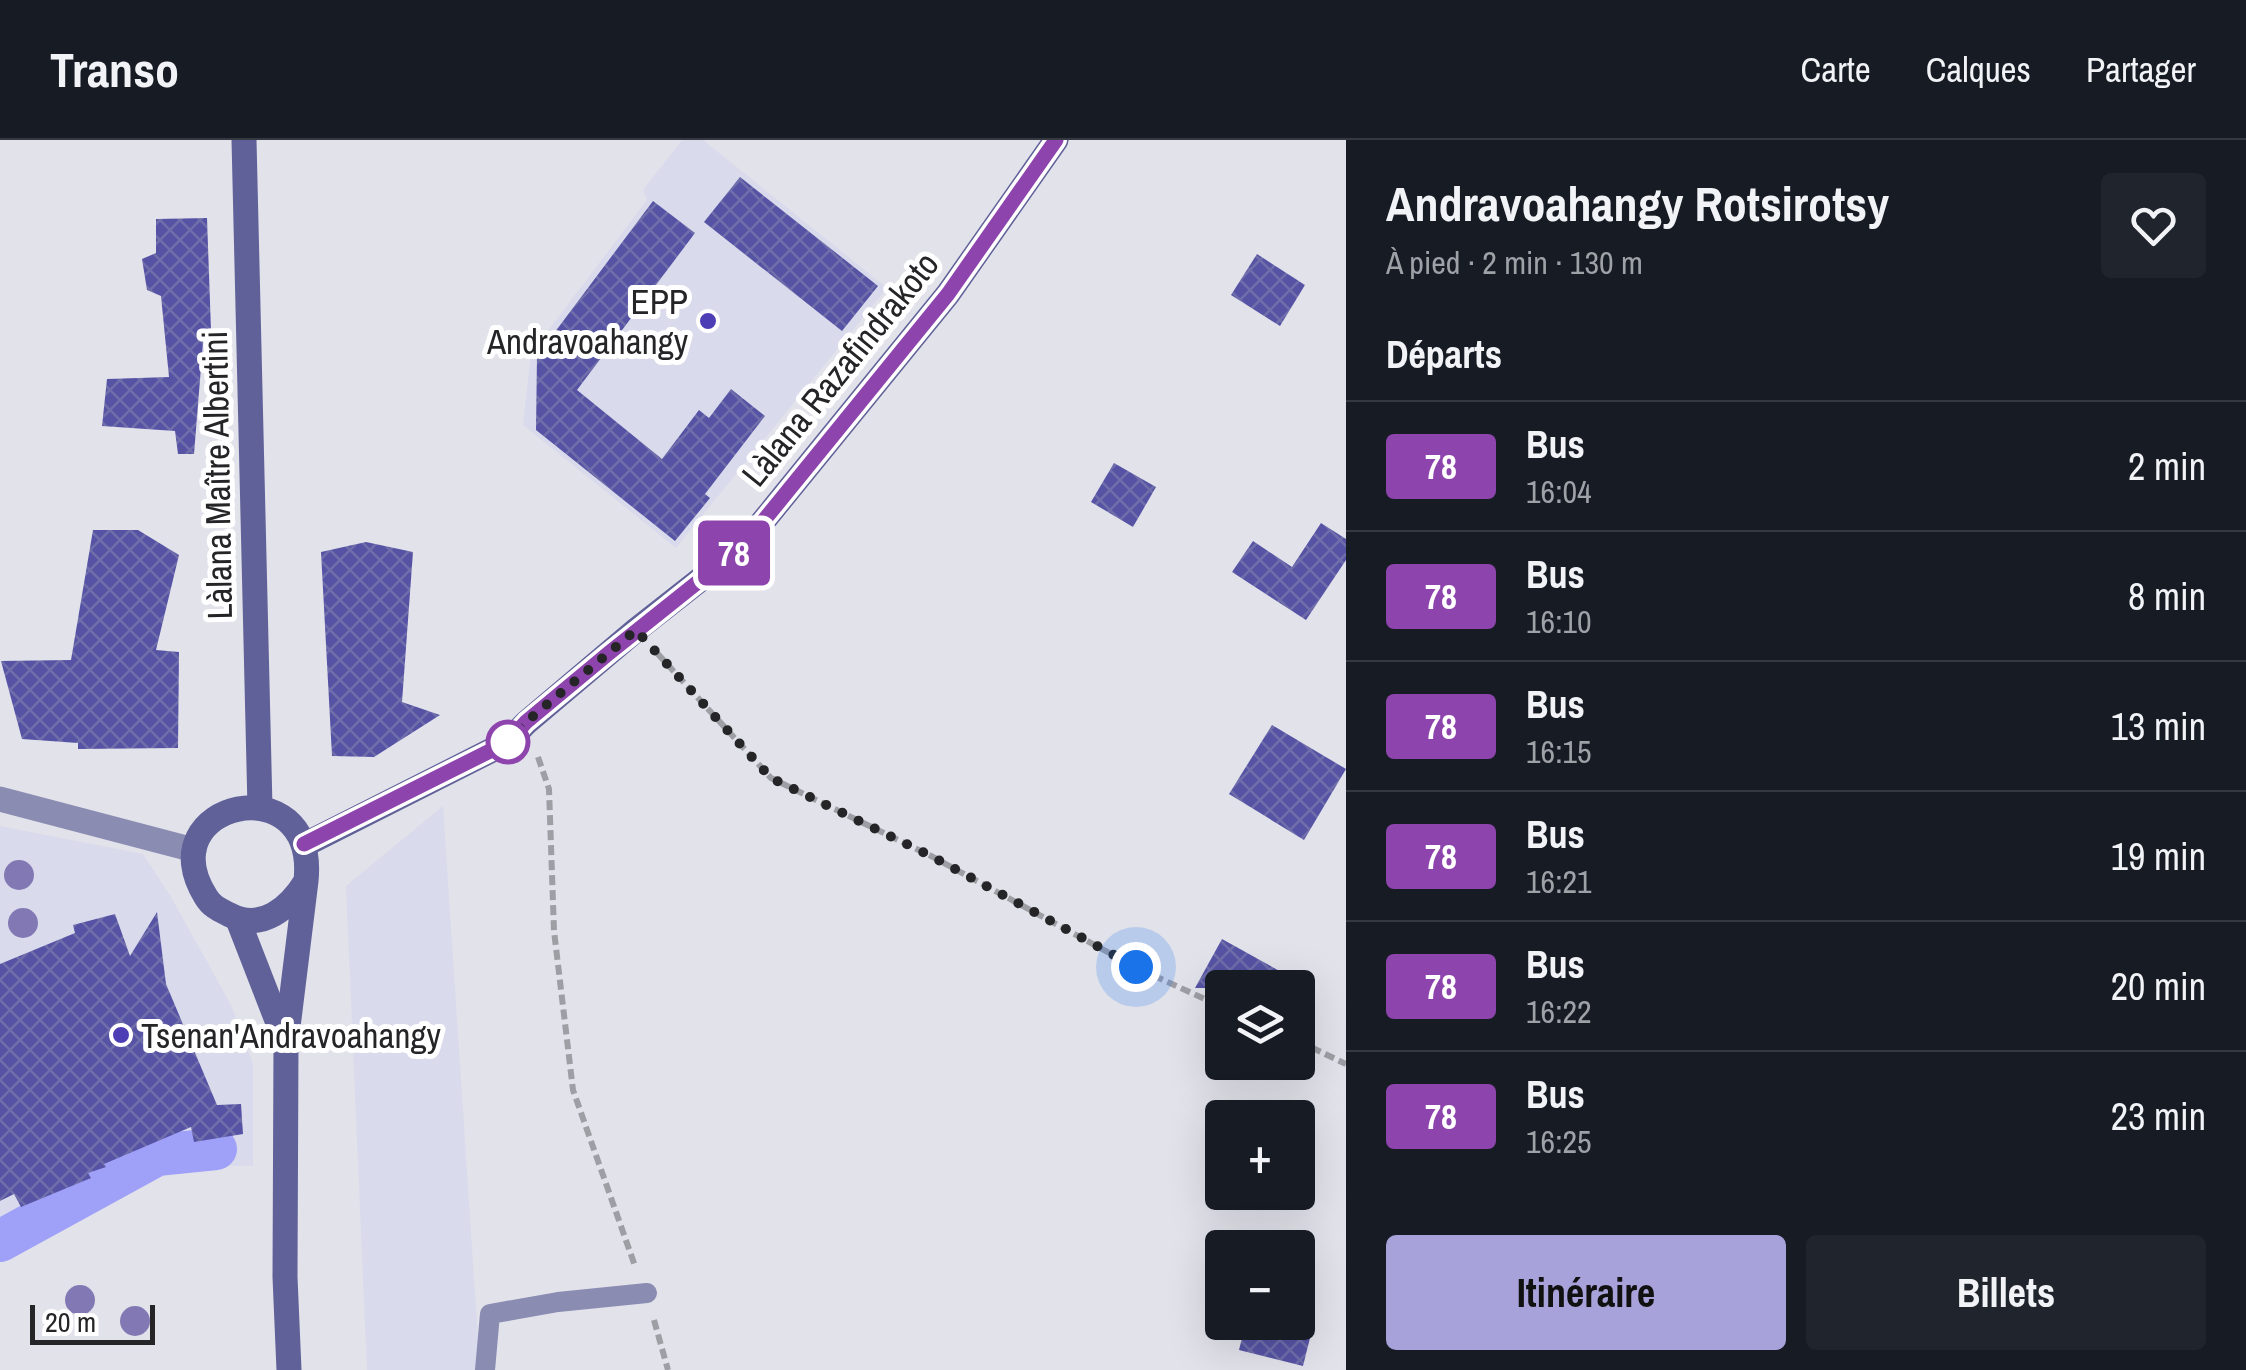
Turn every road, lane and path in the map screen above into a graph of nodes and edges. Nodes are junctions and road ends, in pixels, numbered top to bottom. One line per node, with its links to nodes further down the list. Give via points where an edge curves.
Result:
1 (244, 140): 6 (main road, Làlana Maître Albertini)
2 (1056, 140): 3 (main road, Làlana Razafindrakoto, via 948,294 743,546)
3 (636, 630): 4 (main road, Làlana Razafindrakoto); 11 (path, via 771,778)
4 (526, 722): 7 (main road, Làlana Razafindrakoto, via 508,742); 15 (path, via 549,789 554,931 573,1090)
5 (0, 799): 8 (street)
6 (260, 808): 7 (main road, via 293,826); 8 (main road, via 224,812)
7 (304, 844): 9 (main road)
8 (194, 850): 10 (main road, via 195,880 211,906)
9 (306, 881): 10 (main road, via 286,908 255,921); 12 (main road)
10 (238, 920): 12 (main road)
11 (1205, 999)
12 (286, 1043): 16 (main road)
13 (1315, 1050): 14 (path)
14 (1346, 1064)
15 (647, 1293): 17 (lane, via 490,1314); 18 (path)
16 (290, 1370)
17 (485, 1370)
18 (668, 1370)

